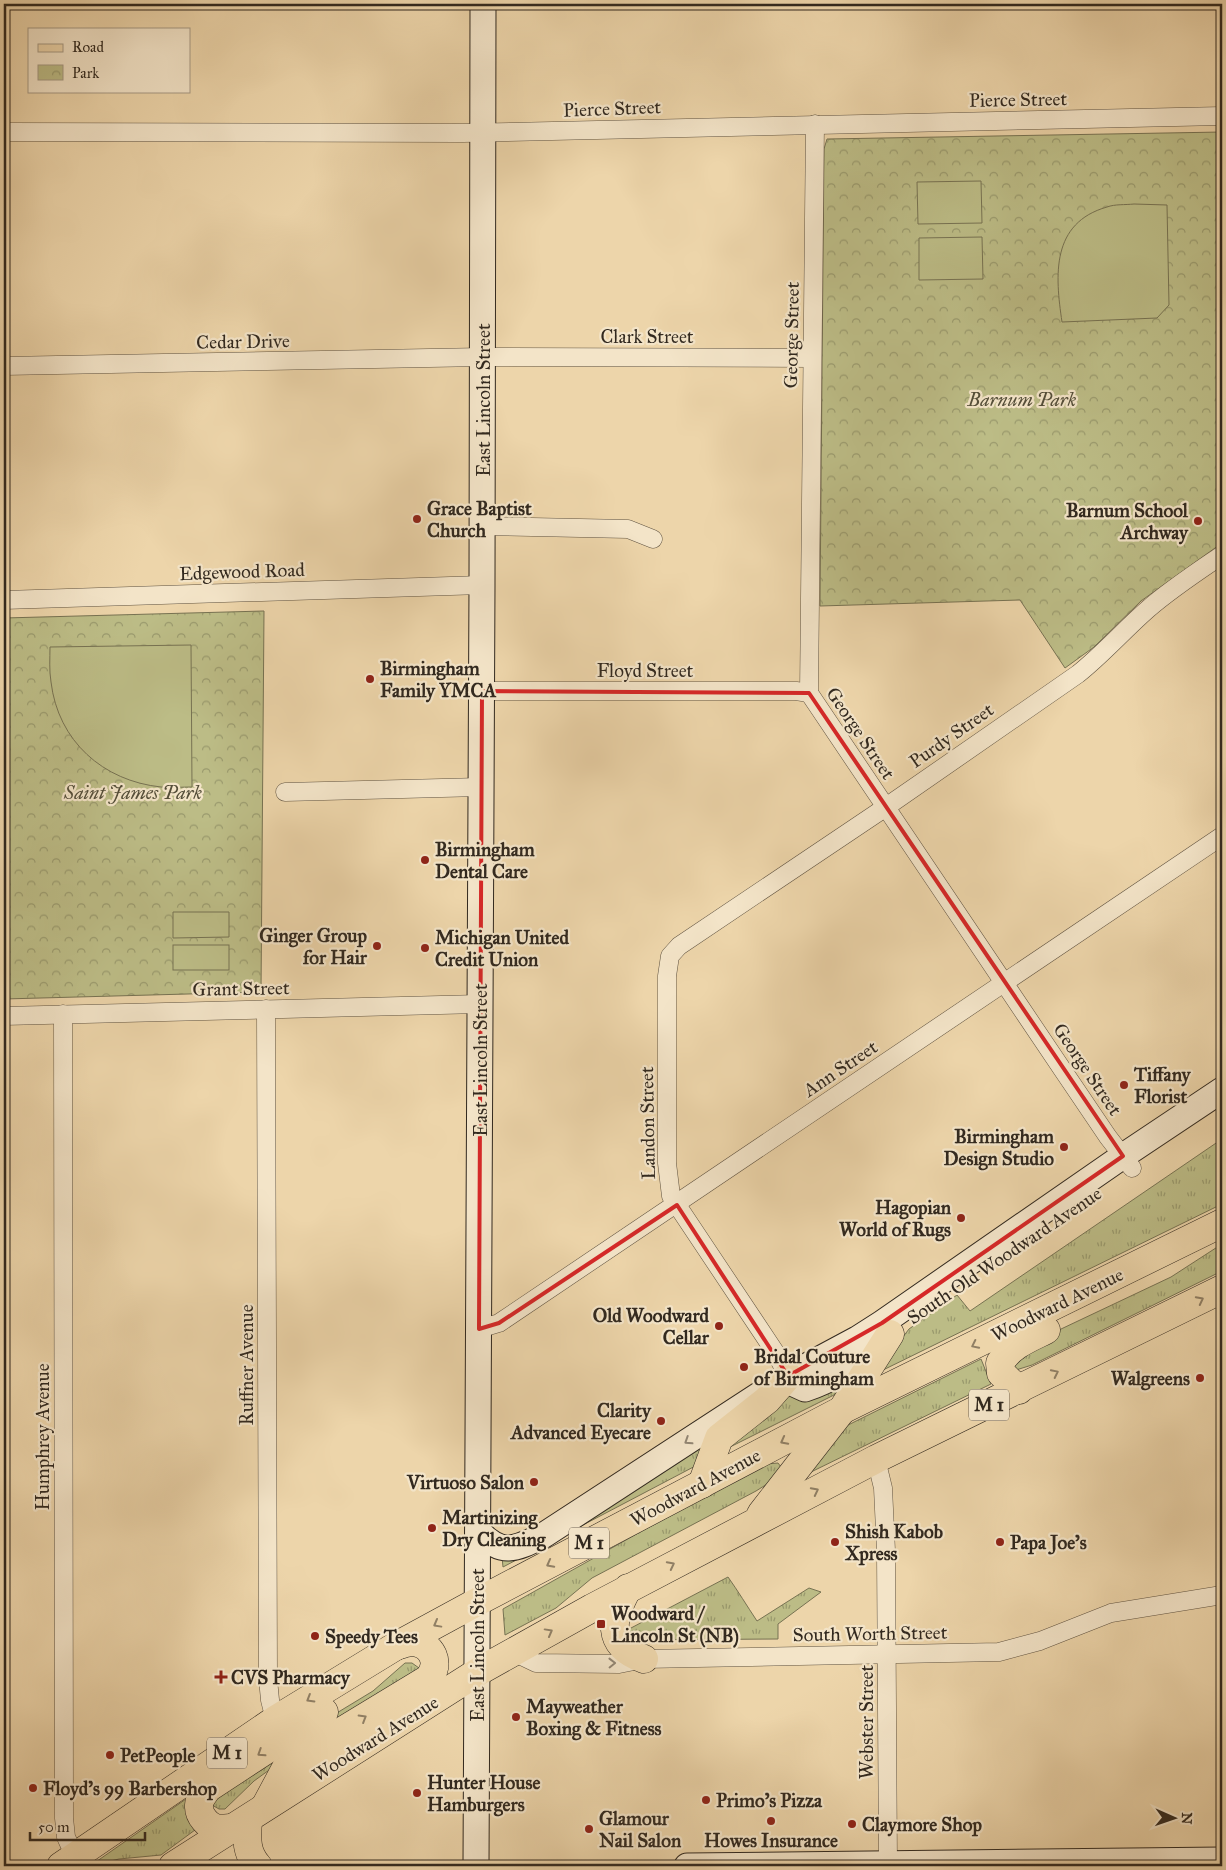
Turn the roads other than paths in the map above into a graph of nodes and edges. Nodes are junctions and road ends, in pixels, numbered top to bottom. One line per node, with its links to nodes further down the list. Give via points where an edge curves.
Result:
1 (483, 4): 5 (street, East Lincoln Street)
2 (1222, 116): 3 (street, Pierce Street)
3 (815, 124): 5 (street, Pierce Street); 7 (street, George Street)
4 (4, 132): 5 (street, Pierce Street)
5 (483, 133): 6 (street, East Lincoln Street)
6 (483, 358): 7 (street, Clark Street); 8 (street, Cedar Drive); 9 (street, East Lincoln Street)
7 (812, 358): 15 (street, George Street)
8 (4, 366)
9 (482, 526): 10 (street, via 628,529); 12 (street, East Lincoln Street)
10 (653, 539)
11 (1222, 555): 18 (street, Purdy Street, via 1147,610 1078,674)
12 (482, 585): 13 (street, Edgewood Road); 14 (street, East Lincoln Street)
13 (4, 600)
14 (482, 691): 15 (street, Floyd Street); 16 (street, East Lincoln Street)
15 (808, 693): 18 (street, George Street)
16 (481, 787): 17 (street); 22 (street, East Lincoln Street)
17 (284, 792)
18 (886, 807): 20 (street, Purdy Street, via 679,946); 21 (street, George Street)
19 (1222, 836): 21 (street, Ann Street)
20 (670, 956): 29 (street, Landon Street, via 667,976 667,1163 668,1184)
21 (1004, 982): 28 (street, George Street); 29 (street, Ann Street)
22 (480, 1004): 23 (street, Grant Street); 33 (street, East Lincoln Street)
23 (266, 1009): 24 (street, Grant Street); 51 (street, Ruffner Avenue, via 268,1679)
24 (63, 1014): 25 (street, Grant Street); 54 (street, Humphrey Avenue, via 64,1818)
25 (4, 1016)
26 (1222, 1090): 28 (street, South Old Woodward Avenue)
27 (1222, 1107): 28 (street, South Old Woodward Avenue)
28 (1127, 1162): 34 (street, South Old Woodward Avenue); 35 (street, South Old Woodward Avenue, via 857,1339)
29 (676, 1204): 33 (street, Ann Street, via 499,1323); 35 (street, Landon Street)
30 (1222, 1224): 31 (main road, Woodward Avenue / M 1)
31 (1191, 1238): 36 (main road, via 1163,1271 1016,1345 1000,1363 1001,1373); 37 (main road, Woodward Avenue / M 1, one-way to 37)
32 (1222, 1289): 36 (main road, Woodward Avenue / M 1, one-way to 32)
33 (479, 1329): 41 (street, East Lincoln Street)
34 (890, 1334): 35 (street, South Old Woodward Avenue, via 858,1362 823,1384 805,1389 794,1384); 37 (main road)
35 (788, 1376): 39 (main road, via 767,1400 719,1438); 41 (street, South Old Woodward Avenue, one-way to 41, via 544,1535 526,1544 507,1548 491,1544)
36 (1019, 1390): 38 (main road, Woodward Avenue / M 1)
37 (842, 1410): 39 (main road, Woodward Avenue / M 1, one-way to 39); 40 (main road)
38 (876, 1459): 40 (main road, Woodward Avenue / M 1, one-way to 38); 47 (street, Webster Street, via 885,1504)
39 (702, 1484): 44 (main road, Woodward Avenue / M 1, one-way to 44)
40 (756, 1521): 42 (main road, Woodward Avenue / M 1, one-way to 40)
41 (478, 1531): 44 (street, East Lincoln Street)
42 (628, 1588): 46 (main road, Woodward Avenue / M 1, one-way to 42); 48 (main road, via 616,1613 617,1638 630,1654)
43 (1222, 1595): 47 (street, South Worth Street, via 1111,1613 1040,1641 1000,1652)
44 (477, 1602): 45 (main road, Woodward Avenue / M 1, one-way to 45); 49 (street, East Lincoln Street)
45 (396, 1646): 50 (main road, Woodward Avenue / M 1); 52 (main road, one-way to 45, via 288,1764 428,1679 434,1672 432,1653 422,1645 412,1642)
46 (513, 1652): 48 (street, South Worth Street, one-way to 48, via 536,1663 619,1664); 49 (main road, Woodward Avenue / M 1)
47 (887, 1655): 48 (street, South Worth Street); 56 (street, Webster Street)
48 (644, 1659)
49 (476, 1674): 52 (main road, Woodward Avenue / M 1); 59 (street, East Lincoln Street)
50 (346, 1677): 51 (main road, Woodward Avenue / M 1, one-way to 51); 52 (main road, one-way to 52, via 344,1692 336,1704 208,1788 198,1807 208,1824 217,1828)
51 (275, 1720): 54 (main road, Woodward Avenue / M 1)
52 (249, 1818): 57 (main road, Woodward Avenue / M 1); 58 (main road, via 247,1842)
53 (1222, 1860): 55 (street)
54 (68, 1862)
55 (1084, 1864): 56 (street)
56 (888, 1865): 60 (street)
57 (173, 1866)
58 (258, 1866)
59 (476, 1866)
60 (687, 1866)

